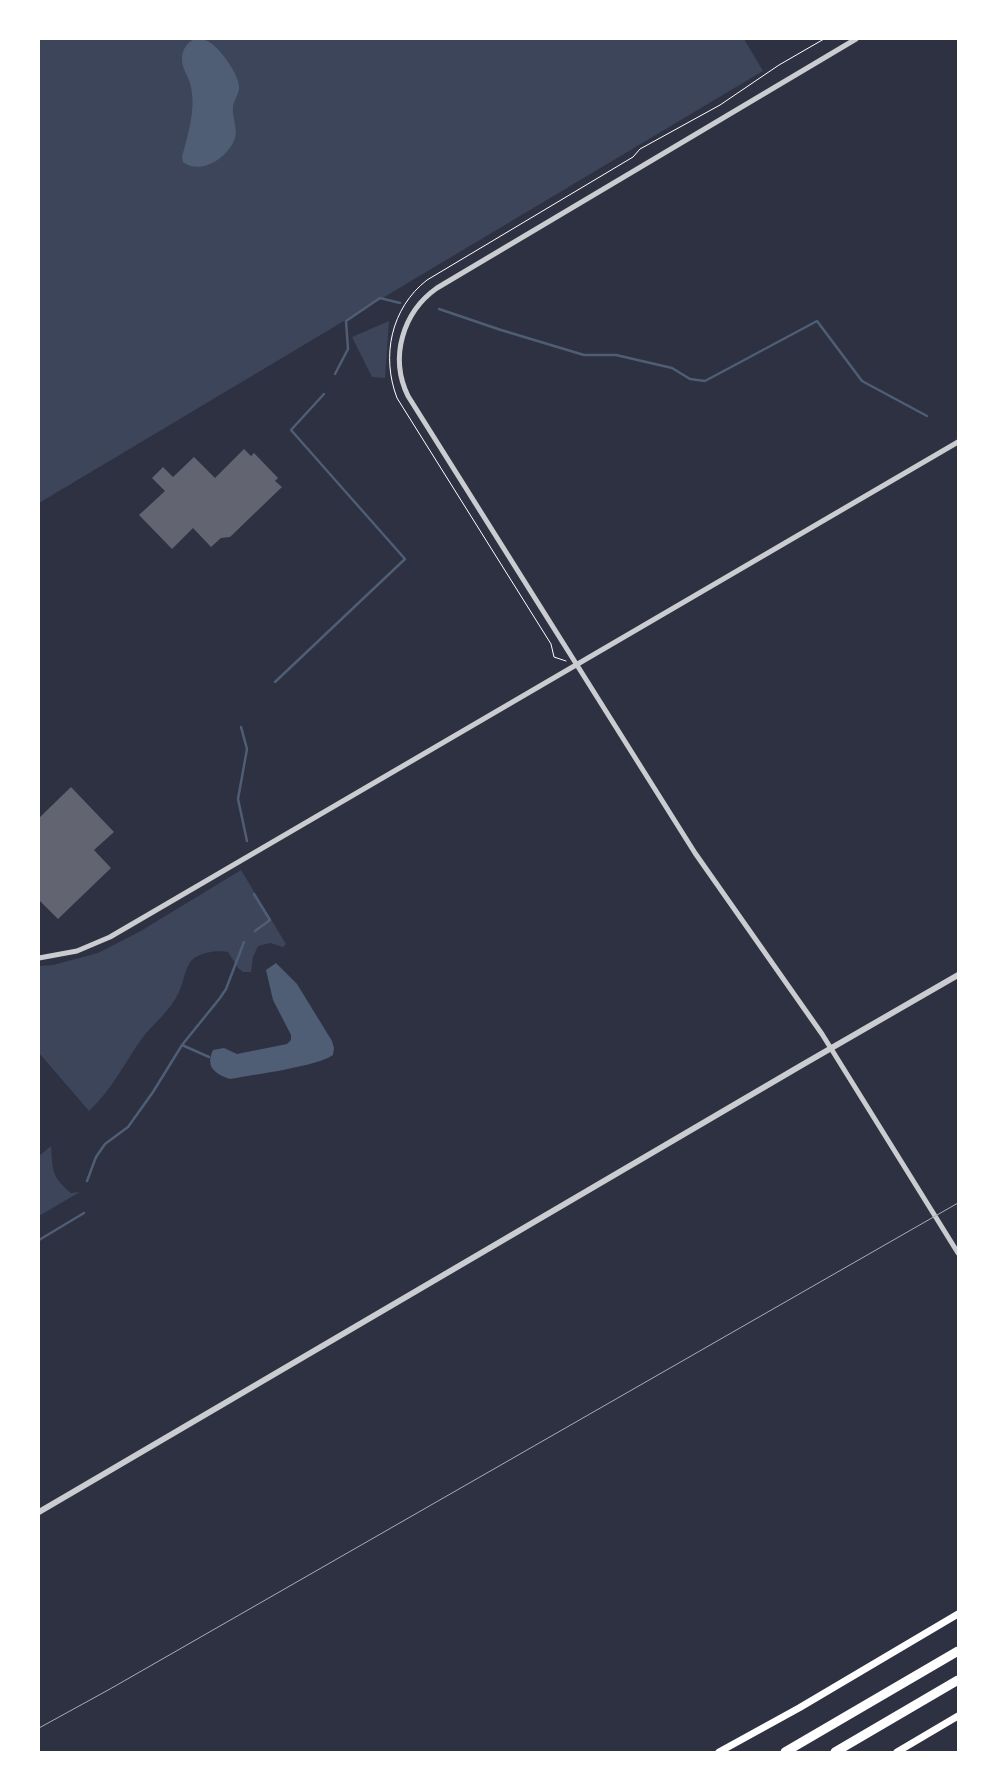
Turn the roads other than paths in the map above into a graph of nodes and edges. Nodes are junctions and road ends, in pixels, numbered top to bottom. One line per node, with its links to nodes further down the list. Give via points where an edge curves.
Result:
1 (856, 39): 3 (street, via 432,291 408,322 401,341 399,362 403,384)
2 (958, 442): 3 (street)
3 (576, 664): 4 (street, via 110,937 78,951); 6 (street, via 700,862)
4 (39, 958)
5 (958, 975): 6 (street)
6 (830, 1049): 7 (street); 8 (street)
7 (958, 1254)
8 (39, 1512)
9 (958, 1614): 13 (main road)
10 (958, 1651): 14 (highway)
11 (958, 1680): 15 (highway)
12 (958, 1716): 16 (main road)
13 (718, 1752)
14 (785, 1752)
15 (836, 1752)
16 (897, 1752)

